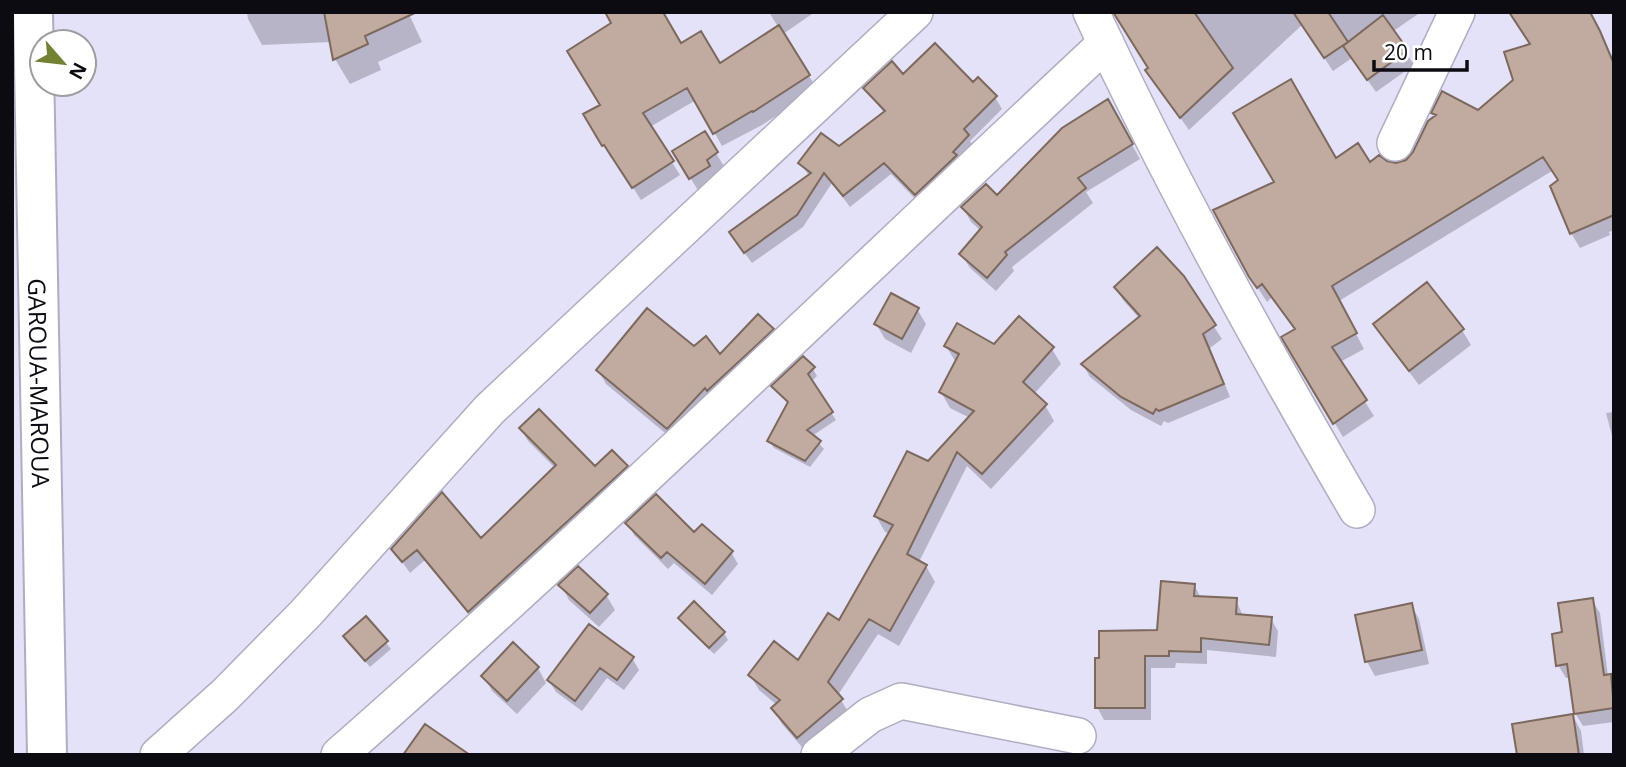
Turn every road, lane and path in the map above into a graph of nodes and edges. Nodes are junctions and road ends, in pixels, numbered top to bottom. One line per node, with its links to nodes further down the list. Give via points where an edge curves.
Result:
1 (33, 12): 9 (highway, GAROUA-MAROUA)
2 (1091, 12): 5 (street)
3 (1457, 12): 6 (street)
4 (896, 18): 10 (street, via 490,409 306,613)
5 (1106, 43): 7 (street, via 1147,131 1270,361); 11 (street, via 716,412)
6 (1395, 143)
7 (1357, 510)
8 (1078, 736): 12 (street, via 901,701 870,715)
9 (47, 755)
10 (158, 755)
11 (338, 755)
12 (820, 755)

